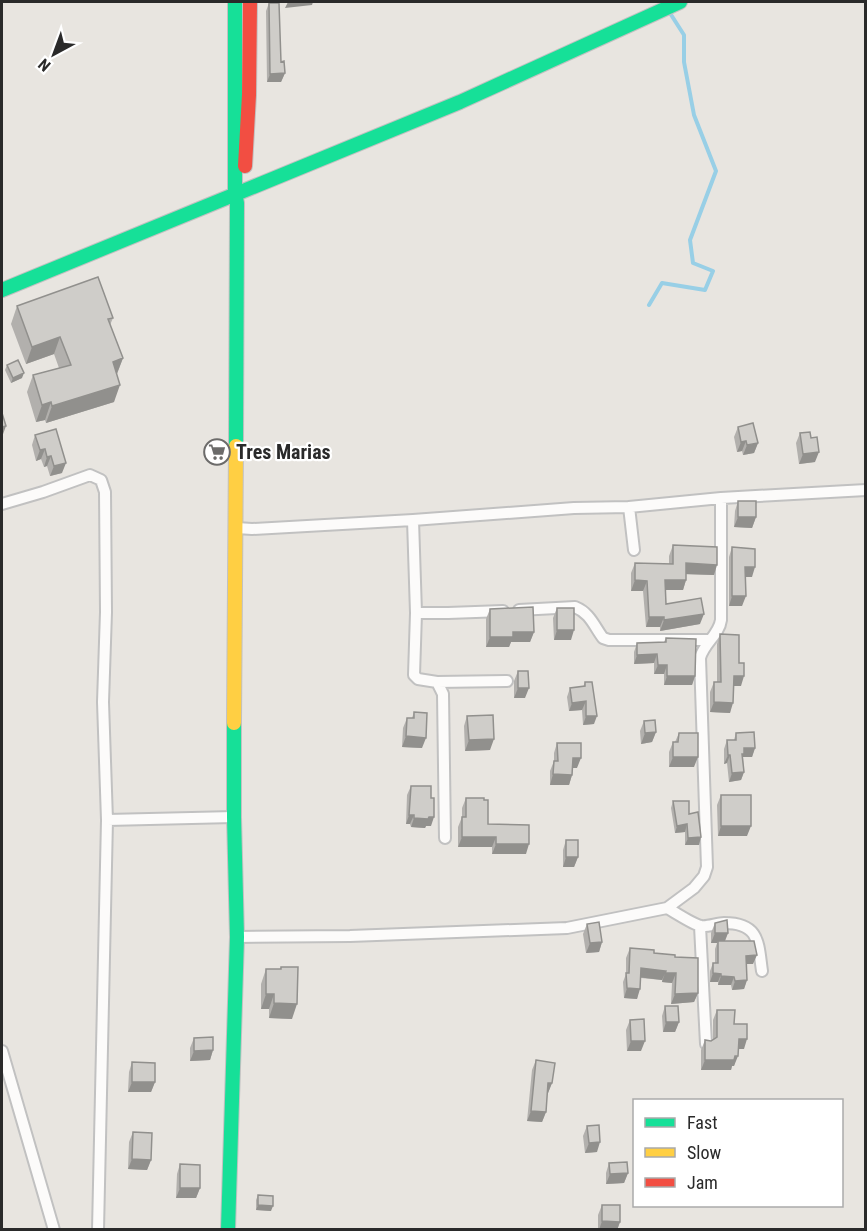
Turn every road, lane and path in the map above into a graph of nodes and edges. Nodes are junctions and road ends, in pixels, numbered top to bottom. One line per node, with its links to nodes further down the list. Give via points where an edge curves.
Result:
1 (235, 2): 4 (street)
2 (250, 2): 4 (street, via 249,95)
3 (680, 2): 4 (street, via 460,102)
4 (239, 195): 5 (street); 11 (street)
5 (2, 290)
6 (866, 490): 7 (street)
7 (721, 498): 9 (street); 14 (street, via 721,620)
8 (2, 504): 18 (street, via 90,475 104,485)
9 (629, 507): 10 (street); 12 (street)
10 (413, 520): 11 (street); 13 (street)
11 (237, 528): 17 (street)
12 (634, 550)
13 (416, 613): 14 (street, via 575,607 589,616 606,639); 16 (street, via 414,675)
14 (710, 640): 20 (street, via 700,658 707,867 694,888)
15 (507, 681): 16 (street)
16 (437, 682): 19 (street, via 443,694)
17 (234, 817): 18 (street); 22 (street)
18 (107, 819): 27 (street)
19 (445, 838)
20 (667, 908): 21 (street); 22 (street, via 567,928)
21 (700, 926): 23 (street, via 724,923 750,928 758,943); 24 (street)
22 (237, 937): 28 (street)
23 (762, 971)
24 (706, 1044)
25 (2, 1051): 26 (street)
26 (54, 1230)
27 (98, 1230)
28 (228, 1230)

